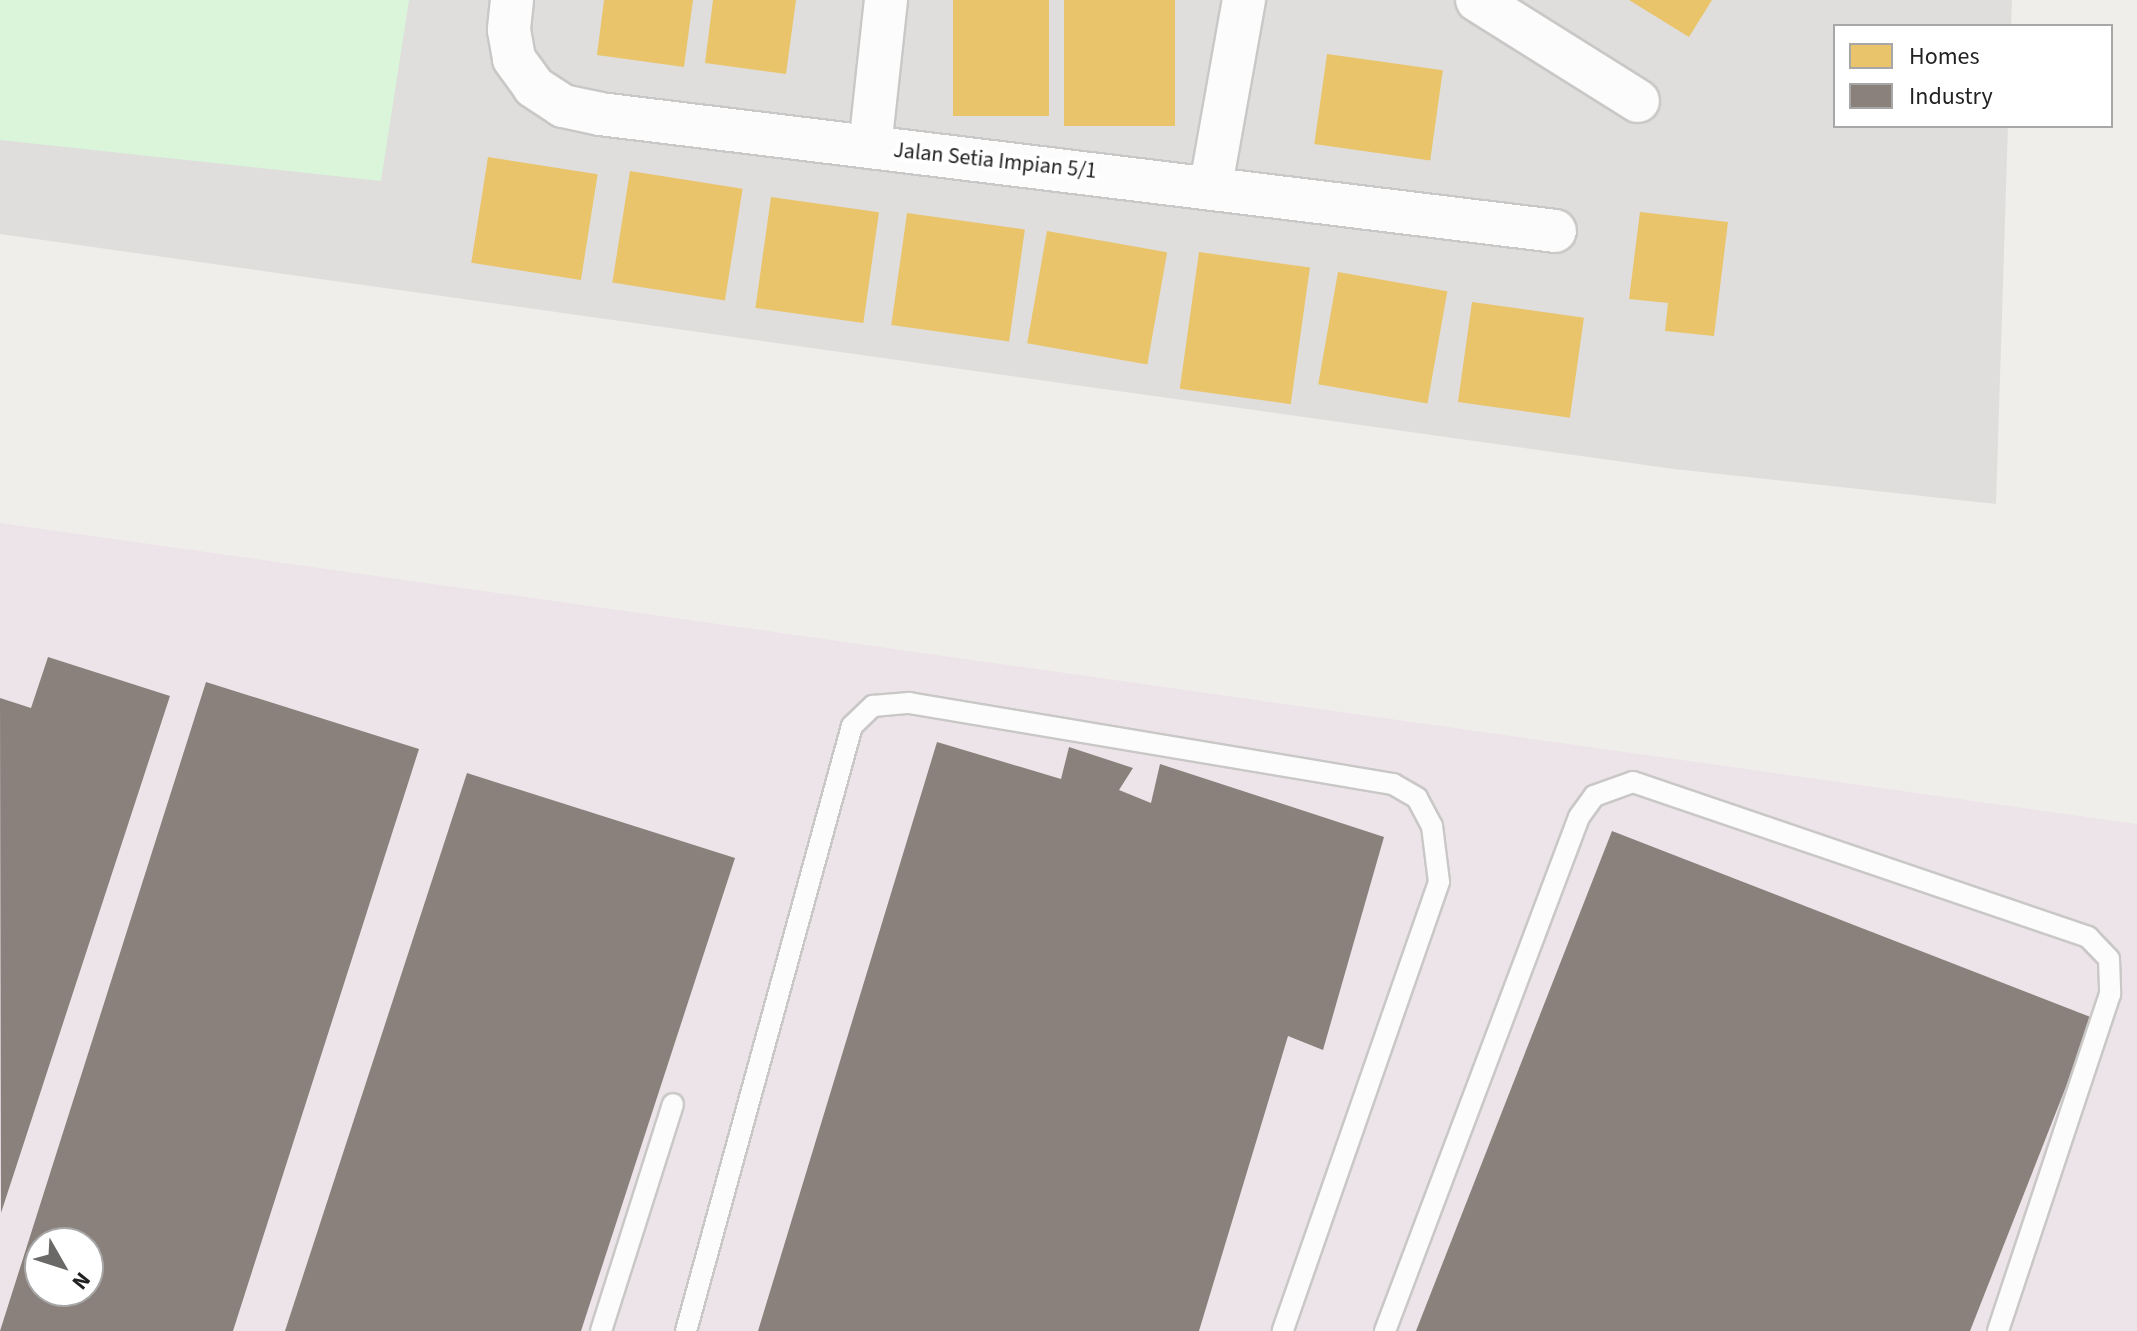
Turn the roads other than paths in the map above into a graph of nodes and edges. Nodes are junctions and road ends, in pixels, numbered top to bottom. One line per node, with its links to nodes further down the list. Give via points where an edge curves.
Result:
1 (512, 0): 6 (street, Jalan Setia Impian 5/1, via 509,30 514,59 534,87 563,106)
2 (886, 0): 6 (street)
3 (1244, 0): 7 (street)
4 (1477, 0): 5 (street)
5 (1638, 101)
6 (870, 147): 7 (street, Jalan Setia Impian 5/1)
7 (1211, 185): 8 (street, Jalan Setia Impian 5/1)
8 (1555, 231)
9 (673, 1104): 10 (lane)
10 (601, 1331)
11 (686, 1331): 12 (lane, via 852,726 873,706 909,703 1393,784 1417,798 1432,826 1439,882)
12 (1283, 1331)
13 (1385, 1331): 14 (lane, via 1579,817 1594,796 1633,782 2088,937 2109,959 2110,994)
14 (1998, 1331)

